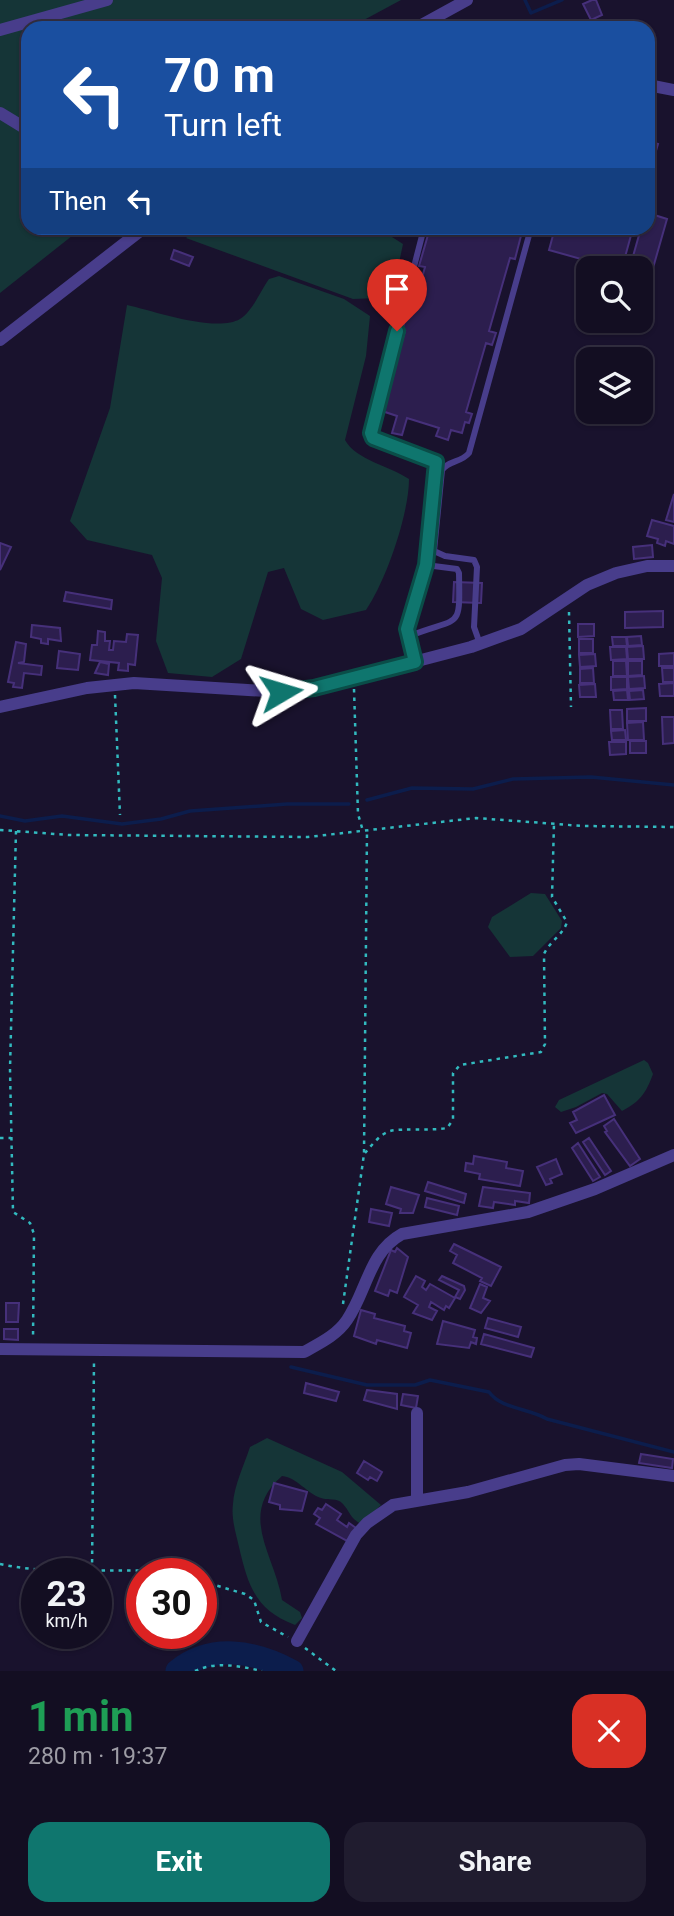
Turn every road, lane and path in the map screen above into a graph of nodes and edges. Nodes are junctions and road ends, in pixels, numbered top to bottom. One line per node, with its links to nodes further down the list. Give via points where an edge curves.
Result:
1 (107, 0): 3 (street)
2 (467, 0): 4 (street)
3 (32, 21)
4 (429, 21)
5 (21, 24): 6 (street)
6 (0, 30)
7 (655, 86): 8 (street)
8 (674, 90)
9 (0, 113): 10 (street)
10 (21, 126)
11 (135, 235): 14 (street)
12 (422, 235): 15 (lane, via 371,433 380,443 436,462)
13 (529, 235): 19 (lane, via 469,453 442,470 434,551 474,560 474,627)
14 (0, 340)
15 (426, 565): 18 (lane, via 409,617); 18 (lane, via 457,569 460,613 456,621 412,635)
16 (674, 566): 17 (street, via 616,573)
17 (567, 598): 19 (street, via 521,629); 24 (path)
18 (409, 640): 20 (lane)
19 (480, 644): 20 (street)
20 (415, 662): 21 (street)
21 (351, 679): 22 (street, via 281,692); 29 (path, via 358,814)
22 (114, 685): 23 (street); 25 (path)
23 (0, 707)
24 (571, 707)
25 (120, 815)
26 (554, 823): 27 (path); 29 (path, via 477,818); 33 (path, via 552,897 566,922 544,954 545,1044 541,1052 460,1065 453,1073 453,1120 447,1128 391,1130)
27 (674, 827)
28 (0, 830): 30 (path)
29 (365, 830): 30 (path, via 308,837); 33 (path)
30 (16, 831): 32 (path)
31 (0, 1138): 32 (path)
32 (11, 1138): 37 (path, via 13,1212 30,1223 34,1234)
33 (364, 1154): 35 (path, via 341,1302)
34 (674, 1155): 35 (street, via 527,1212 402,1234 379,1254)
35 (350, 1313): 38 (street, via 330,1338 304,1352)
36 (0, 1349): 37 (street)
37 (33, 1350): 38 (street)
38 (94, 1350): 42 (path)
39 (417, 1413): 41 (street)
40 (674, 1476): 41 (street, via 579,1464)
41 (416, 1500): 46 (street, via 393,1505 356,1535)
42 (92, 1558)
43 (0, 1563): 44 (path)
44 (21, 1568)
45 (217, 1586): 46 (path, via 254,1600 261,1622)
46 (297, 1642): 49 (path)
47 (195, 1671): 48 (path, via 206,1666 240,1665)
48 (262, 1671)
49 (336, 1671)

